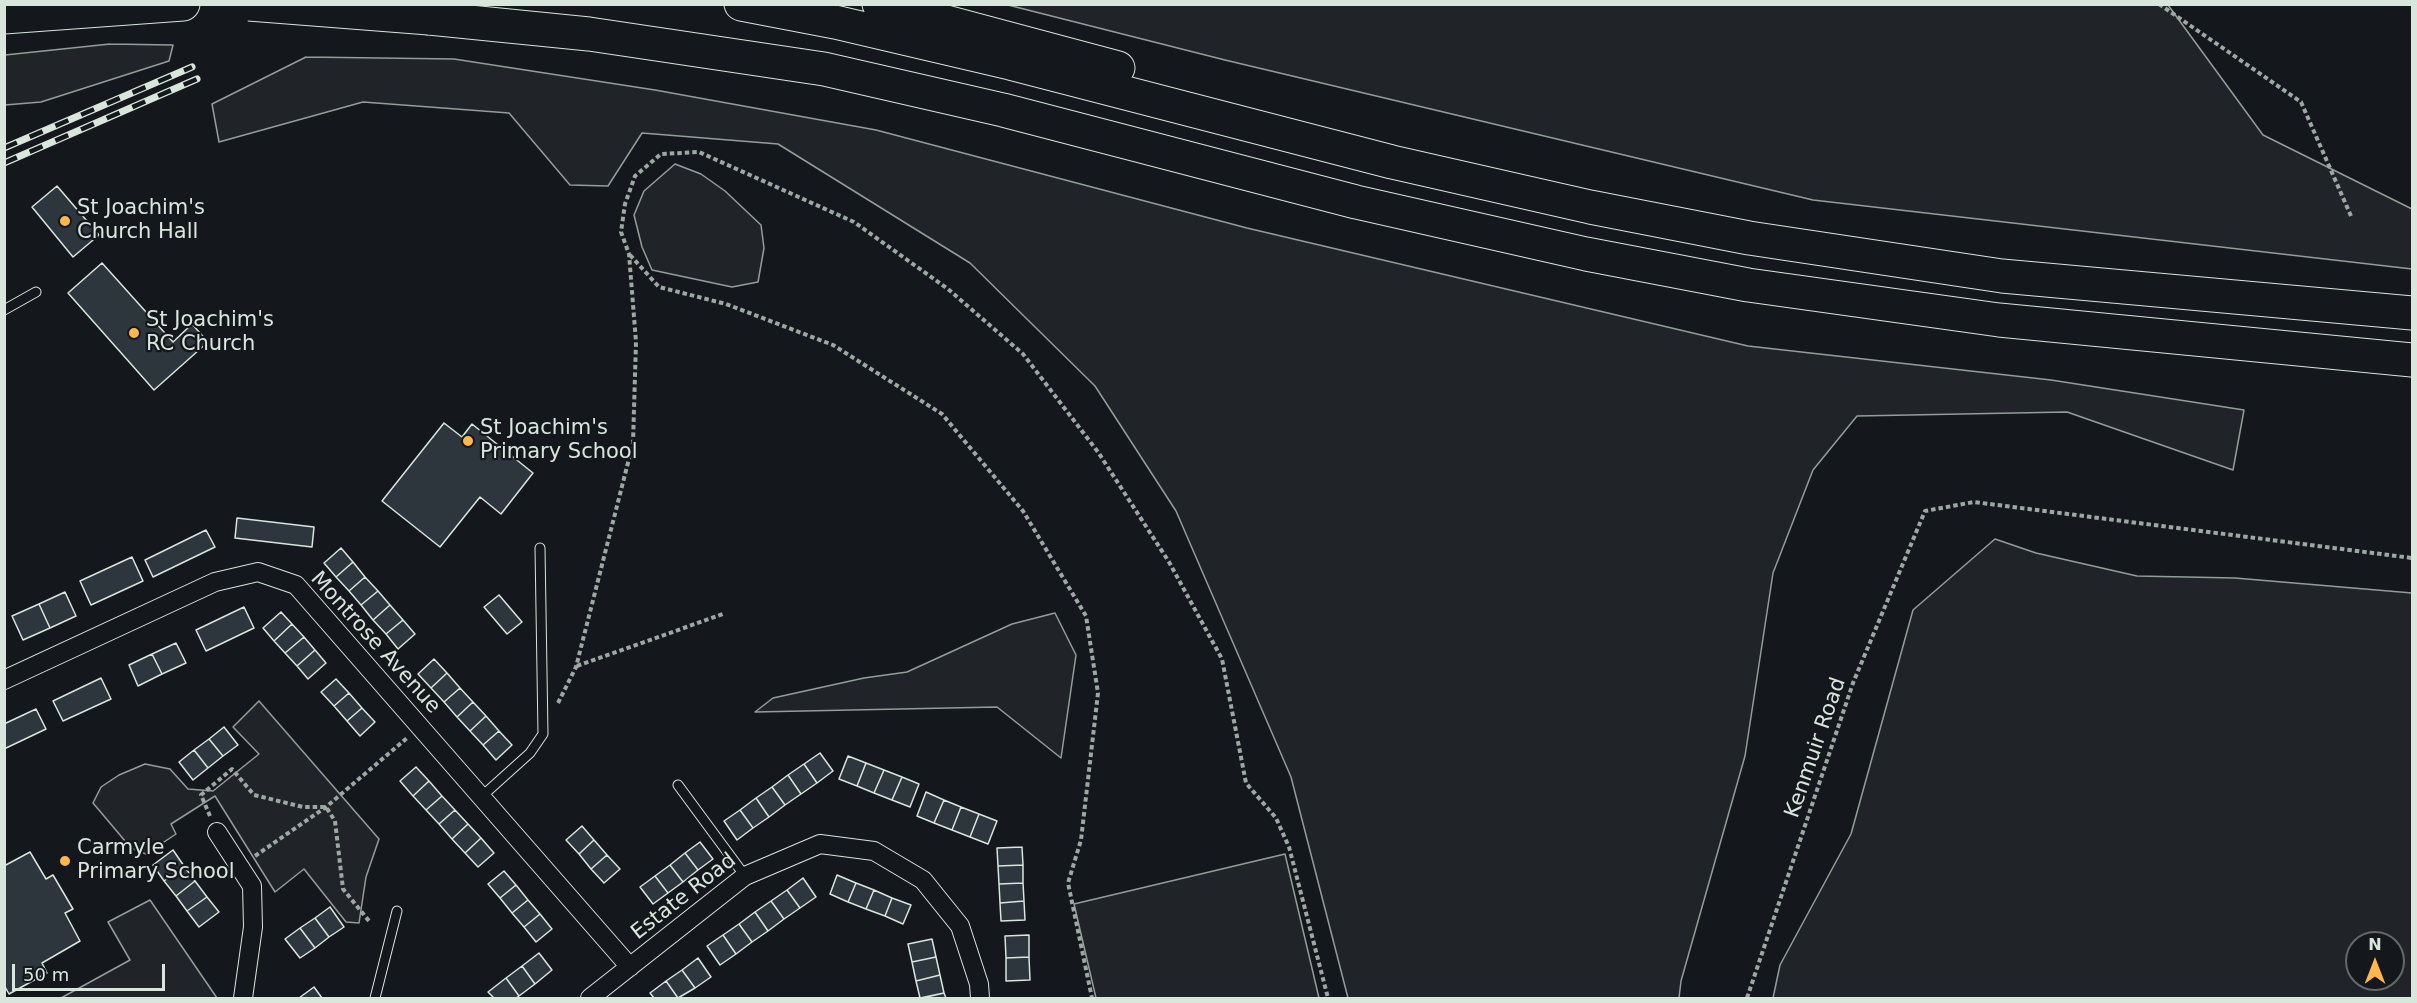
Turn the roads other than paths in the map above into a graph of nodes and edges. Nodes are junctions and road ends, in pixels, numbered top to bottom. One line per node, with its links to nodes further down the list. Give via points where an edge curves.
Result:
1 (99, 4): 6 (highway)
2 (183, 4): 7 (highway)
3 (249, 4): 12 (highway, bridge, via 589,34 824,69 1003,110 1356,202 1586,254 1748,285 1999,320)
4 (741, 4): 8 (highway, via 1010,63 1427,170)
5 (879, 4): 8 (highway)
6 (4, 6)
7 (4, 17)
8 (1749, 238): 11 (highway, via 2002,276)
9 (36, 292): 10 (lane)
10 (4, 310)
11 (2412, 313)
12 (2412, 360)
13 (540, 548): 16 (lane, via 543,734 530,753)
14 (4, 680): 16 (street, Montrose Avenue, via 215,582 258,572 296,585)
15 (678, 785): 18 (lane)
16 (480, 798): 20 (street, Montrose Avenue)
17 (217, 832): 21 (street, via 252,886 254,927)
18 (745, 876): 20 (street, Estate Road); 24 (street, Estate Road, via 820,844 874,851 923,879 960,926)
19 (397, 911): 22 (lane)
20 (630, 967): 23 (street, Estate Road)
21 (243, 999)
22 (375, 999)
23 (590, 999)
24 (980, 999)

